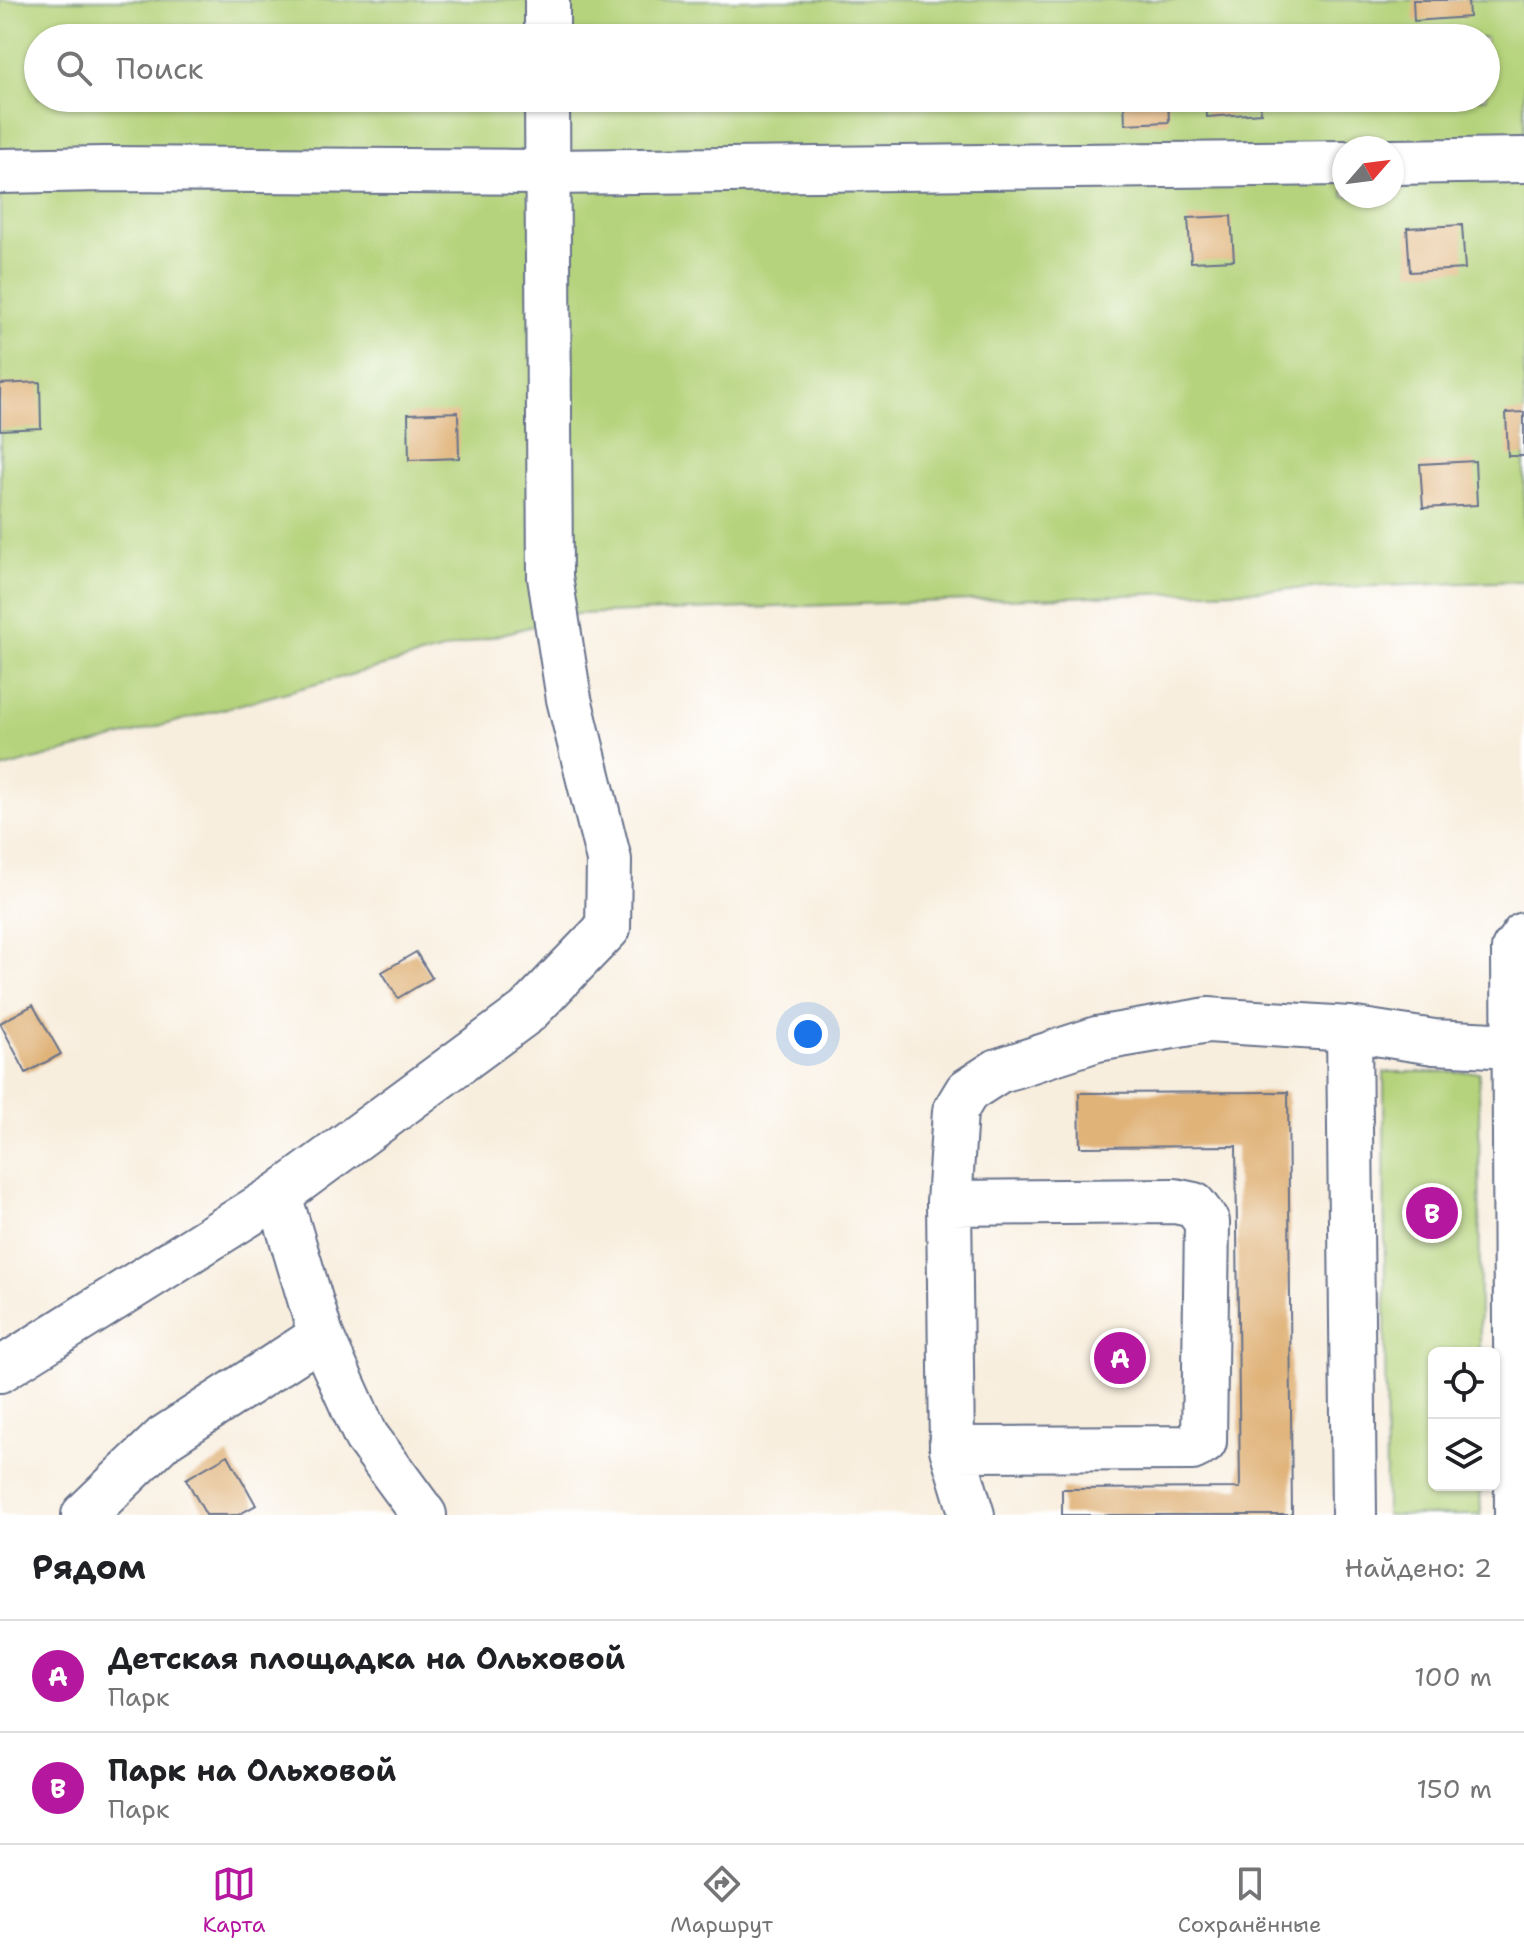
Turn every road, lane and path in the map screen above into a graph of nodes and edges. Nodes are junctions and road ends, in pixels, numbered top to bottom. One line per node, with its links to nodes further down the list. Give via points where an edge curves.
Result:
1 (547, 0): 2 (street)
2 (547, 24)
3 (547, 112): 8 (street)
4 (1524, 160): 5 (street)
5 (1404, 162)
6 (1332, 163): 8 (street)
7 (0, 171): 8 (street)
8 (547, 172): 12 (street, via 550,577 569,699 609,860 608,928 527,1012)
9 (1524, 935): 11 (street, via 1514,949)
10 (1349, 1029): 11 (street, via 1434,1042); 13 (street, via 1208,1020 1097,1039 998,1071 967,1091 955,1111); 20 (street)
11 (1513, 1046): 21 (street)
12 (279, 1195): 14 (street); 15 (street)
13 (949, 1203): 16 (street); 16 (street, via 1175,1201 1194,1205 1207,1222 1204,1442 1192,1448)
14 (321, 1336): 17 (street, via 164,1438); 18 (street, via 366,1436)
15 (0, 1370)
16 (952, 1449): 19 (street)
17 (84, 1515)
18 (424, 1515)
19 (972, 1515)
20 (1354, 1515)
21 (1517, 1515)

